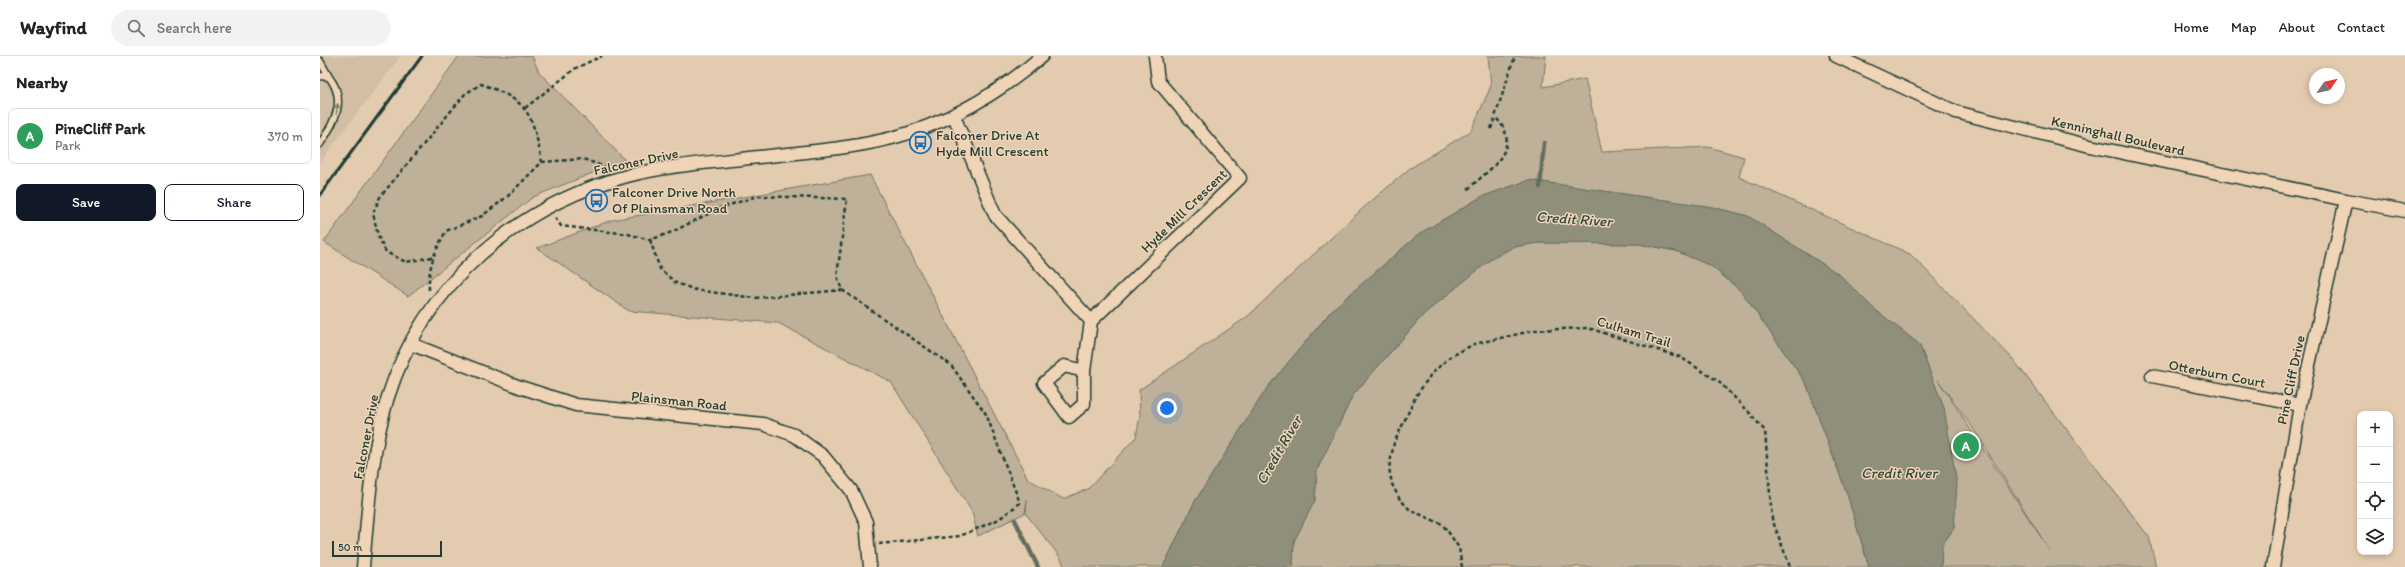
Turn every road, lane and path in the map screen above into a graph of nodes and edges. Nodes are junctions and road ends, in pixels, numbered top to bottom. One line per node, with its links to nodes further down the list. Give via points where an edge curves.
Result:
1 (602, 56): 9 (path, via 576,68)
2 (1042, 56): 10 (street, Falconer Drive, via 996,92)
3 (1155, 56): 24 (street, Hyde Mill Crescent, via 1158,81 1240,178)
4 (1515, 56): 11 (path)
5 (1836, 56): 17 (street, Kenninghall Boulevard, via 1956,112 2090,146)
6 (320, 61): 8 (lane)
7 (320, 76): 8 (lane)
8 (328, 77): 13 (lane, one-way to 8, via 336,117 338,106 339,95)
9 (525, 108): 14 (path, via 534,123); 21 (path, via 505,93 481,84 464,94 380,197 373,214 378,236 386,252 406,262)
10 (954, 116): 15 (street, Falconer Drive, via 892,138 857,145); 24 (street, via 995,214)
11 (1495, 116): 12 (path); 16 (path, via 1506,134 1506,146 1502,157)
12 (1491, 129)
13 (320, 144)
14 (542, 162): 15 (path, via 583,159); 21 (path, via 508,196 482,216 446,230)
15 (629, 176): 18 (street, Falconer Drive, via 590,187)
16 (1468, 189)
17 (2346, 200): 19 (street, Kenninghall Boulevard); 28 (street, Pine Cliff Drive)
18 (547, 206): 20 (path, via 560,226 628,234); 23 (street, Falconer Drive, via 485,248 461,271)
19 (2405, 211)
20 (650, 240): 22 (path, via 660,269 676,283 696,290 755,298); 22 (path, via 720,208 758,196 847,199 837,276)
21 (432, 256): 23 (path, via 428,272)
22 (842, 290): 29 (path, via 951,365 986,414 1020,503 999,519 960,536)
23 (430, 309): 25 (street, Falconer Drive)
24 (1091, 321): 26 (street)
25 (411, 344): 29 (street, Plainsman Road, via 520,387 576,405 763,424 794,435 823,456 851,490 866,522); 30 (street, Falconer Drive, via 388,395 381,422)
26 (1084, 371)
27 (2152, 376): 28 (street, Otterburn Court)
28 (2300, 405): 34 (street, Pine Cliff Drive)
29 (869, 545): 31 (street, Plainsman Road)
30 (363, 567)
31 (870, 567)
32 (1462, 567): 33 (path, Culham Trail, via 1459,548 1442,524 1410,510 1399,498 1392,484 1389,468 1394,443 1416,396 1432,373 1450,358 1474,344 1536,330 1588,328 1680,356 1718,381 1765,431 1772,519)
33 (1790, 567)
34 (2273, 567)

